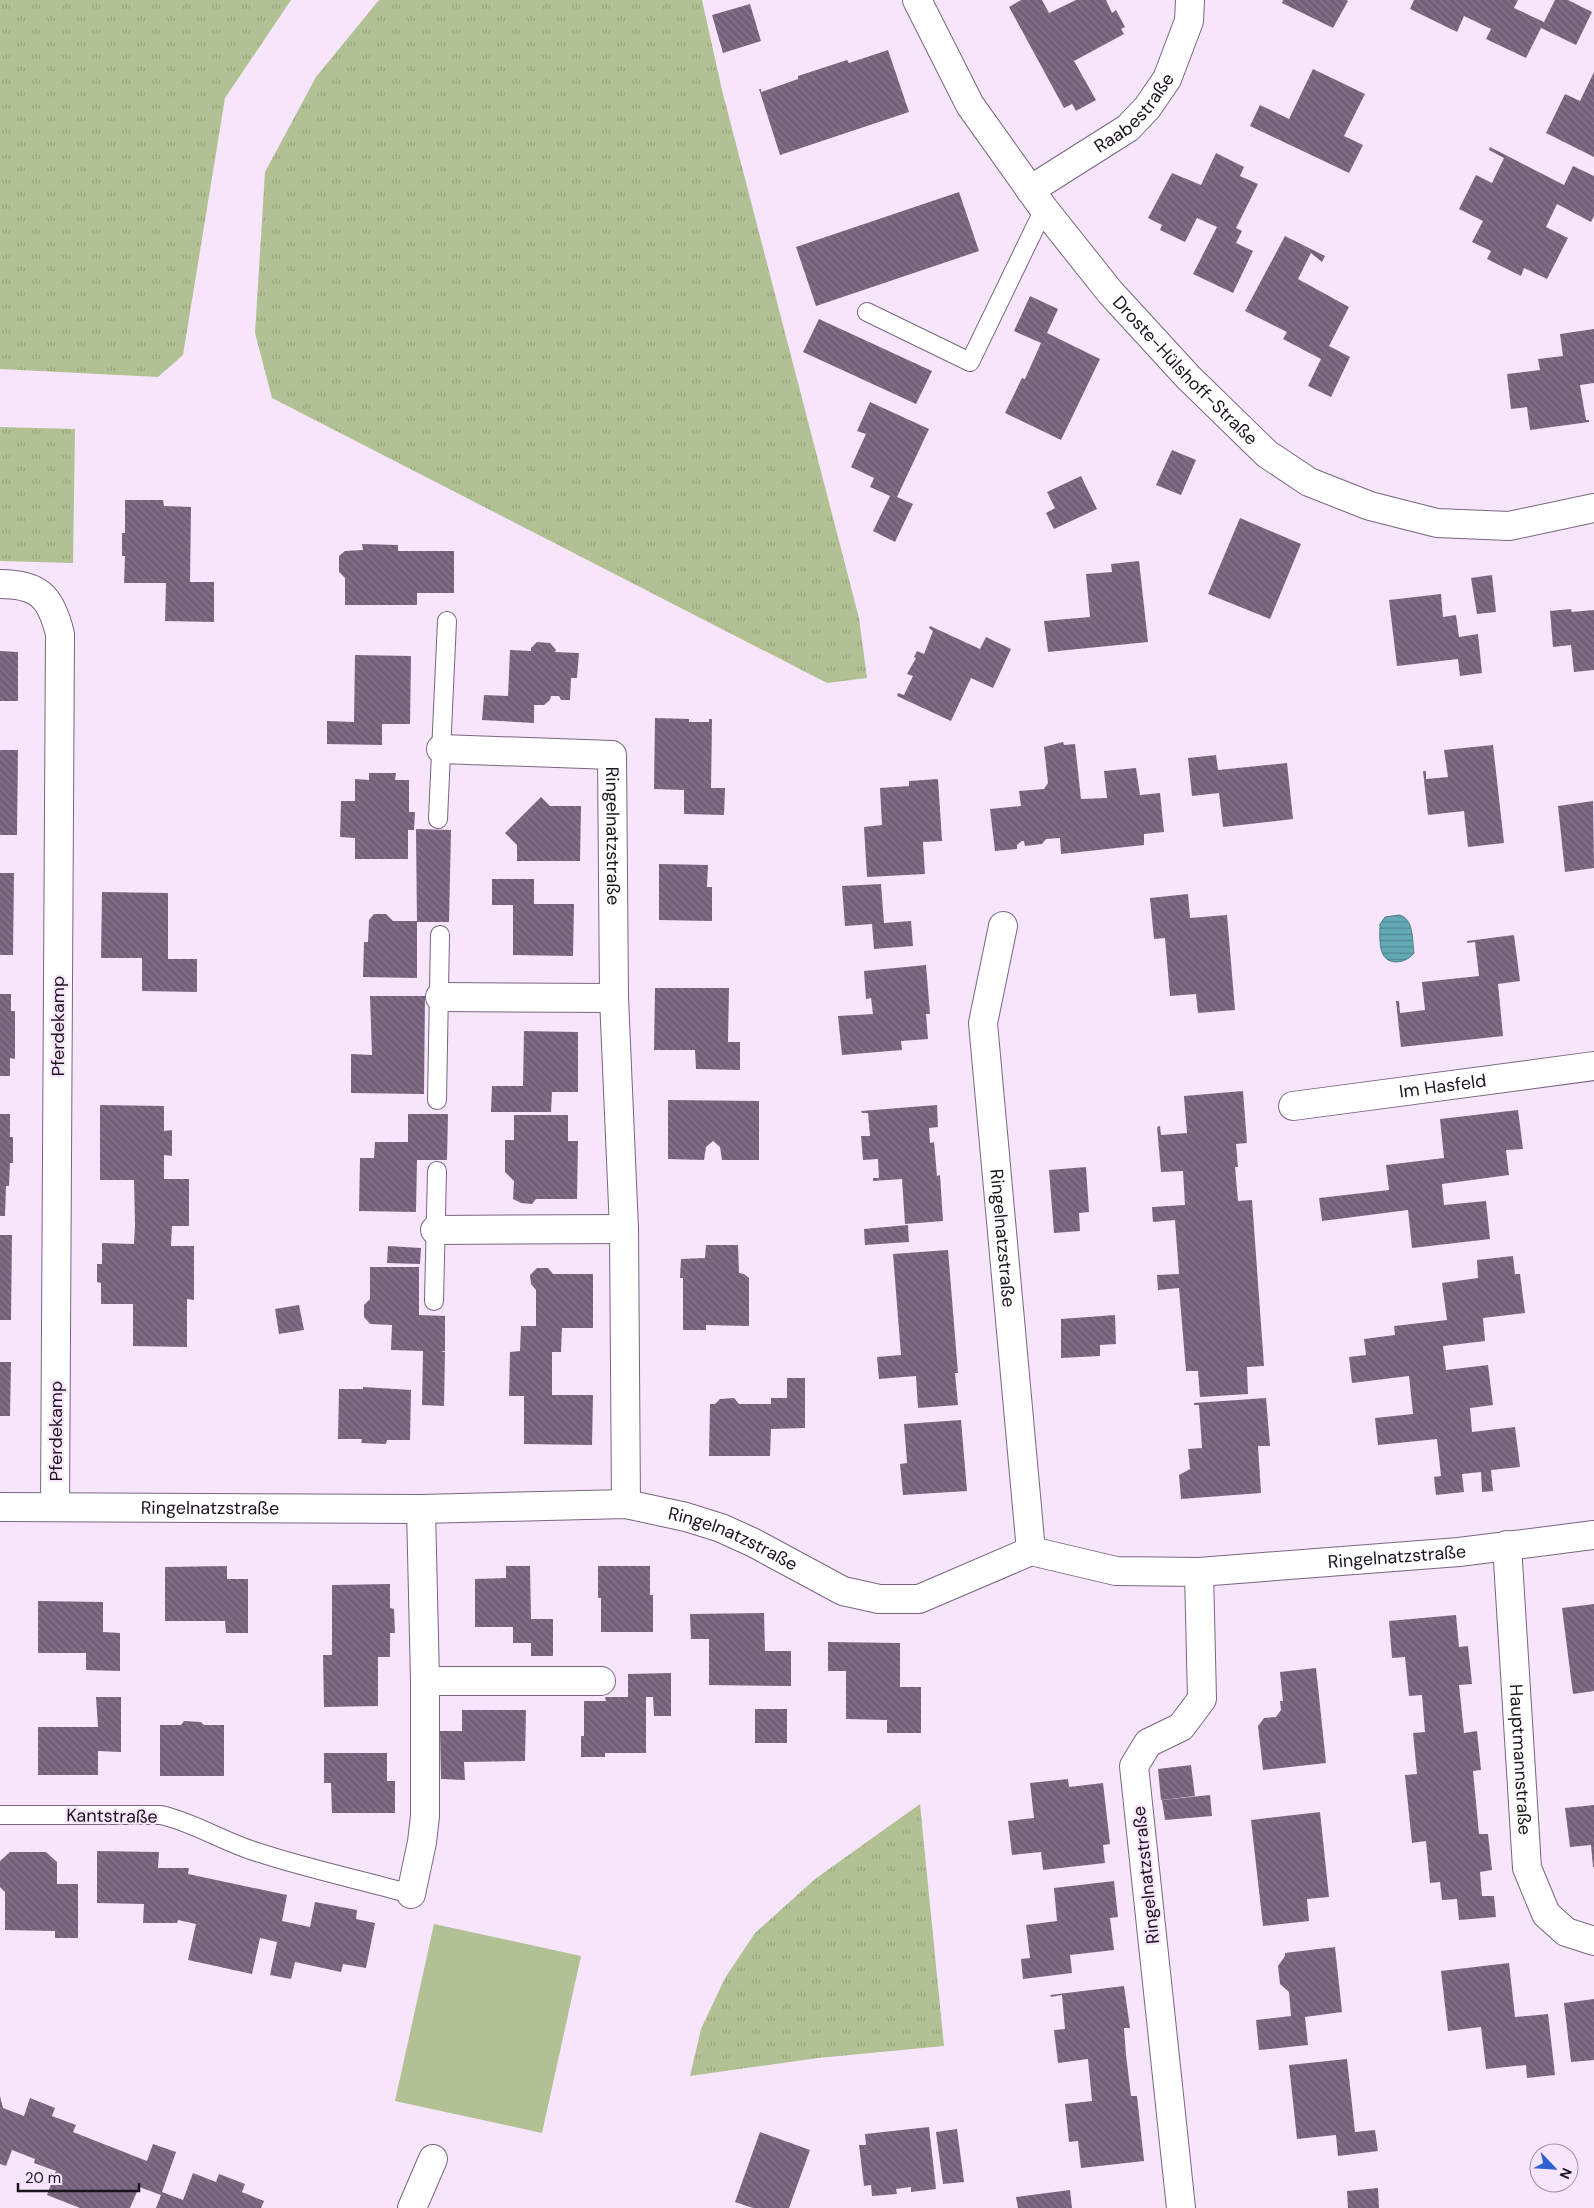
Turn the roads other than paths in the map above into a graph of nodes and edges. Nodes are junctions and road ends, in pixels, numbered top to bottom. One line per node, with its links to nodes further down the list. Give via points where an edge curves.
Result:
1 (917, 0): 3 (street, Droste-Hülshoff-Straße, via 970,105)
2 (1190, 0): 3 (street, Raabestraße, via 1190,21 1167,79 1147,108 1128,128)
3 (1037, 200): 4 (lane, via 970,362); 5 (street, Droste-Hülshoff-Straße, via 1110,292 1188,378 1267,454 1309,482 1370,506 1437,523 1509,526)
4 (867, 312)
5 (1594, 508)
6 (0, 584): 22 (street, Pferdekamp, via 18,584 48,600 60,634)
7 (447, 621): 8 (lane)
8 (441, 749): 9 (lane); 13 (street, Ringelnatzstraße, via 612,755)
9 (438, 819)
10 (1003, 926): 27 (street, Ringelnatzstraße, via 983,1023)
11 (440, 935): 12 (lane)
12 (440, 997): 13 (street); 15 (lane)
13 (614, 998): 18 (street, Ringelnatzstraße)
14 (1594, 1066): 16 (street, Im Hasfeld)
15 (437, 1100)
16 (1293, 1106)
17 (437, 1171): 19 (lane)
18 (624, 1229): 19 (street); 21 (street, Ringelnatzstraße)
19 (436, 1230): 20 (lane)
20 (434, 1300)
21 (626, 1504): 24 (street, Ringelnatzstraße); 27 (street, Ringelnatzstraße, via 721,1528 843,1591 879,1599 919,1599)
22 (55, 1506): 23 (street, Ringelnatzstraße); 24 (street, Ringelnatzstraße)
23 (0, 1507)
24 (421, 1509): 29 (street)
25 (1594, 1534): 26 (street, Ringelnatzstraße)
26 (1507, 1545): 28 (street, Ringelnatzstraße, via 1459,1552); 33 (street, Hauptmannstraße, via 1527,1868 1546,1914 1566,1932)
27 (1031, 1551): 28 (street, Ringelnatzstraße, via 1116,1571)
28 (1199, 1572): 36 (street, Ringelnatzstraße, via 1202,1698 1181,1727 1148,1743 1134,1766)
29 (425, 1681): 30 (street); 32 (street, via 425,1816)
30 (601, 1681)
31 (0, 1815): 32 (lane, Kantstraße, via 161,1815 178,1819 218,1839 260,1854)
32 (411, 1894)
33 (1594, 1941)
34 (433, 2159): 35 (street)
35 (412, 2208)
36 (1181, 2208)

